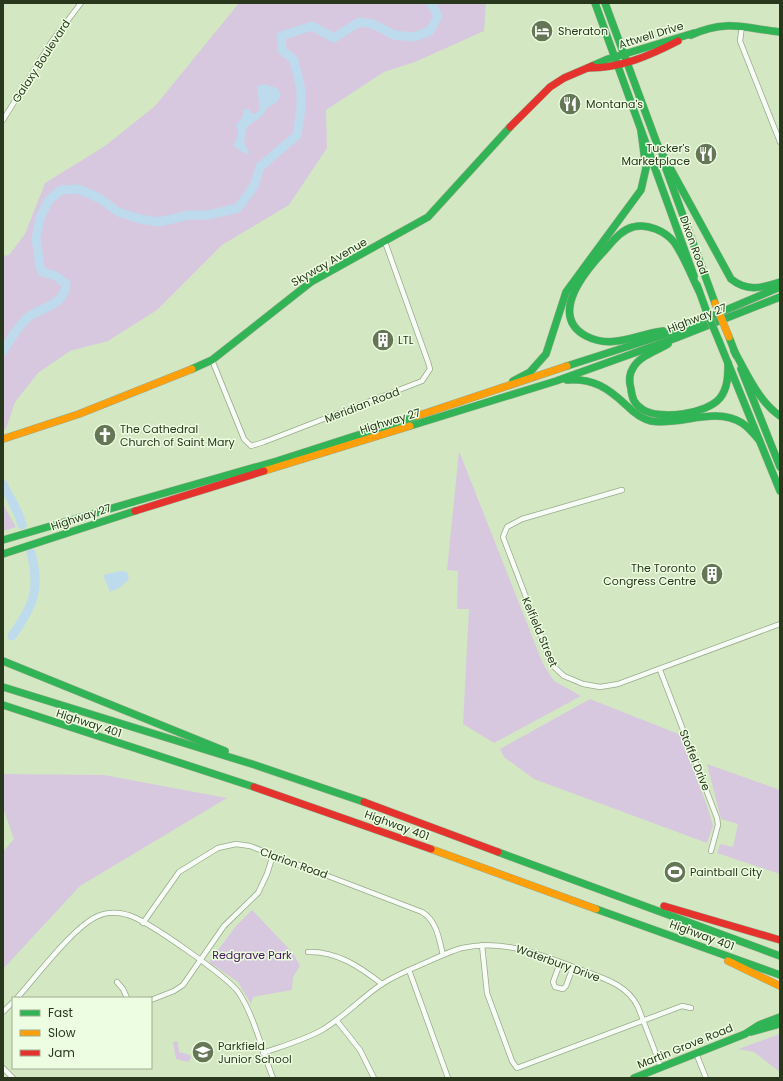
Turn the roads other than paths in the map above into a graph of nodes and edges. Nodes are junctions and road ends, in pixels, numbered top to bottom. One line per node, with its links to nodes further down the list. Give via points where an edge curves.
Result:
1 (81, 3): 12 (street, Galaxy Boulevard, via 52,40)
2 (595, 3): 8 (main road, Dixon Road)
3 (605, 3): 7 (main road, Dixon Road)
4 (742, 26): 5 (main road, Attwell Drive); 6 (main road, Attwell Drive, via 724,24); 14 (street, via 740,41)
5 (780, 32)
6 (694, 33): 7 (main road, Attwell Drive); 9 (main road, Attwell Drive)
7 (624, 54): 8 (main road, Attwell Drive); 9 (main road, Dixon Road)
8 (614, 57): 10 (main road, Dixon Road); 11 (main road, Skyway Avenue)
9 (628, 63): 10 (main road, Attwell Drive); 15 (main road, Dixon Road)
10 (618, 65): 11 (main road, Skyway Avenue, via 597,69); 13 (main road, Dixon Road)
11 (586, 68): 16 (main road, Skyway Avenue, via 550,87 522,113 428,217)
12 (3, 120)
13 (641, 131): 19 (main road, Dixon Road); 27 (main road, via 647,173 641,190 566,292 549,347 542,360 530,372)
14 (780, 142)
15 (657, 144): 17 (main road, via 731,279 742,287 752,289); 23 (main road, Dixon Road, bridge)
16 (385, 242): 24 (main road, Skyway Avenue, via 311,282); 24 (street, Meridian Road, via 430,369 422,381 251,446 244,440)
17 (780, 282)
18 (780, 287): 21 (main road, Highway 27)
19 (700, 291): 21 (main road, via 674,242 668,236 655,227 635,226 619,235 578,284 569,304 572,322 577,328 590,338 603,342 621,342 660,331); 25 (main road, Dixon Road, bridge)
20 (779, 298): 22 (main road, Highway 27)
21 (679, 330): 27 (main road, Highway 27)
22 (676, 338): 25 (main road, via 640,359 630,375 632,398 647,412 696,412 710,408 726,387); 26 (main road, Highway 27)
23 (734, 351): 28 (main road, via 765,404); 31 (main road, Dixon Road)
24 (212, 360): 29 (main road, Skyway Avenue, via 79,414)
25 (728, 362): 30 (main road, Dixon Road)
26 (556, 381): 30 (main road, via 583,380 600,383 636,414 652,421 719,417 734,420 742,423); 35 (main road, Highway 27)
27 (500, 388): 34 (main road, Highway 27, via 277,461)
28 (780, 416)
29 (3, 439)
30 (759, 440): 33 (main road, Dixon Road)
31 (780, 467)
32 (622, 490): 38 (street, Kelfield Street, via 515,521 507,527 502,537 548,656 557,671 574,682 600,687 618,684)
33 (780, 490)
34 (3, 540)
35 (3, 554)
36 (780, 624): 38 (street, Kelfield Street)
37 (3, 661): 43 (main road)
38 (660, 670): 44 (street, Stoffel Drive, via 717,818 718,825)
39 (3, 687): 43 (main road, Highway 401)
40 (3, 705): 42 (main road, Highway 401)
41 (3, 711): 42 (main road)
42 (51, 722): 50 (main road, Highway 401, via 308,805)
43 (255, 765): 46 (main road, Highway 401)
44 (711, 851)
45 (273, 855): 47 (street, Clarion Road, via 250,846 236,844 218,848 180,872); 52 (street, Clarion Road, via 429,916 435,926); 54 (street, via 268,874 258,893 224,926)
46 (595, 887): 48 (main road); 53 (main road, Highway 401)
47 (143, 923): 54 (street); 62 (street, via 128,915 110,913 98,916 82,926)
48 (780, 940)
49 (482, 945): 52 (street, Waterbury Drive, via 462,948); 55 (street, Waterbury Drive, via 513,946); 69 (street, via 488,999 517,1068)
50 (704, 947): 58 (main road, Highway 401); 61 (main road)
51 (308, 952): 60 (street, via 321,952 353,963)
52 (443, 955): 57 (street, Waterbury Drive)
53 (780, 956)
54 (200, 960): 64 (street, via 183,985); 73 (street, via 219,973 238,992 248,1011)
55 (560, 963): 56 (street, Waterbury Drive); 56 (street, via 553,982 559,990 566,986)
56 (572, 967): 69 (street, Waterbury Drive, via 625,989 635,1000)
57 (409, 970): 60 (street, Waterbury Drive); 80 (street)
58 (780, 975)
59 (117, 982): 63 (street)
60 (382, 984): 70 (street, Waterbury Drive)
61 (780, 986)
62 (20, 997)
63 (127, 997)
64 (152, 1000)
65 (12, 1003): 67 (street)
66 (691, 1008): 69 (street, via 682,1006)
67 (3, 1012)
68 (780, 1017): 72 (main road, Martin Grove Road)
69 (643, 1020): 75 (street, Waterbury Drive)
70 (337, 1021): 73 (street, Waterbury Drive, via 314,1034); 79 (street, via 360,1050)
71 (780, 1024): 72 (main road, Martin Grove Road)
72 (744, 1034): 74 (main road, Martin Grove Road)
73 (263, 1053): 78 (street)
74 (696, 1053): 75 (main road, Martin Grove Road); 82 (street)
75 (661, 1067): 81 (main road, Martin Grove Road)
76 (3, 1068): 77 (street)
77 (13, 1078)
78 (273, 1078)
79 (374, 1078)
80 (448, 1078)
81 (634, 1078)
82 (706, 1078)

